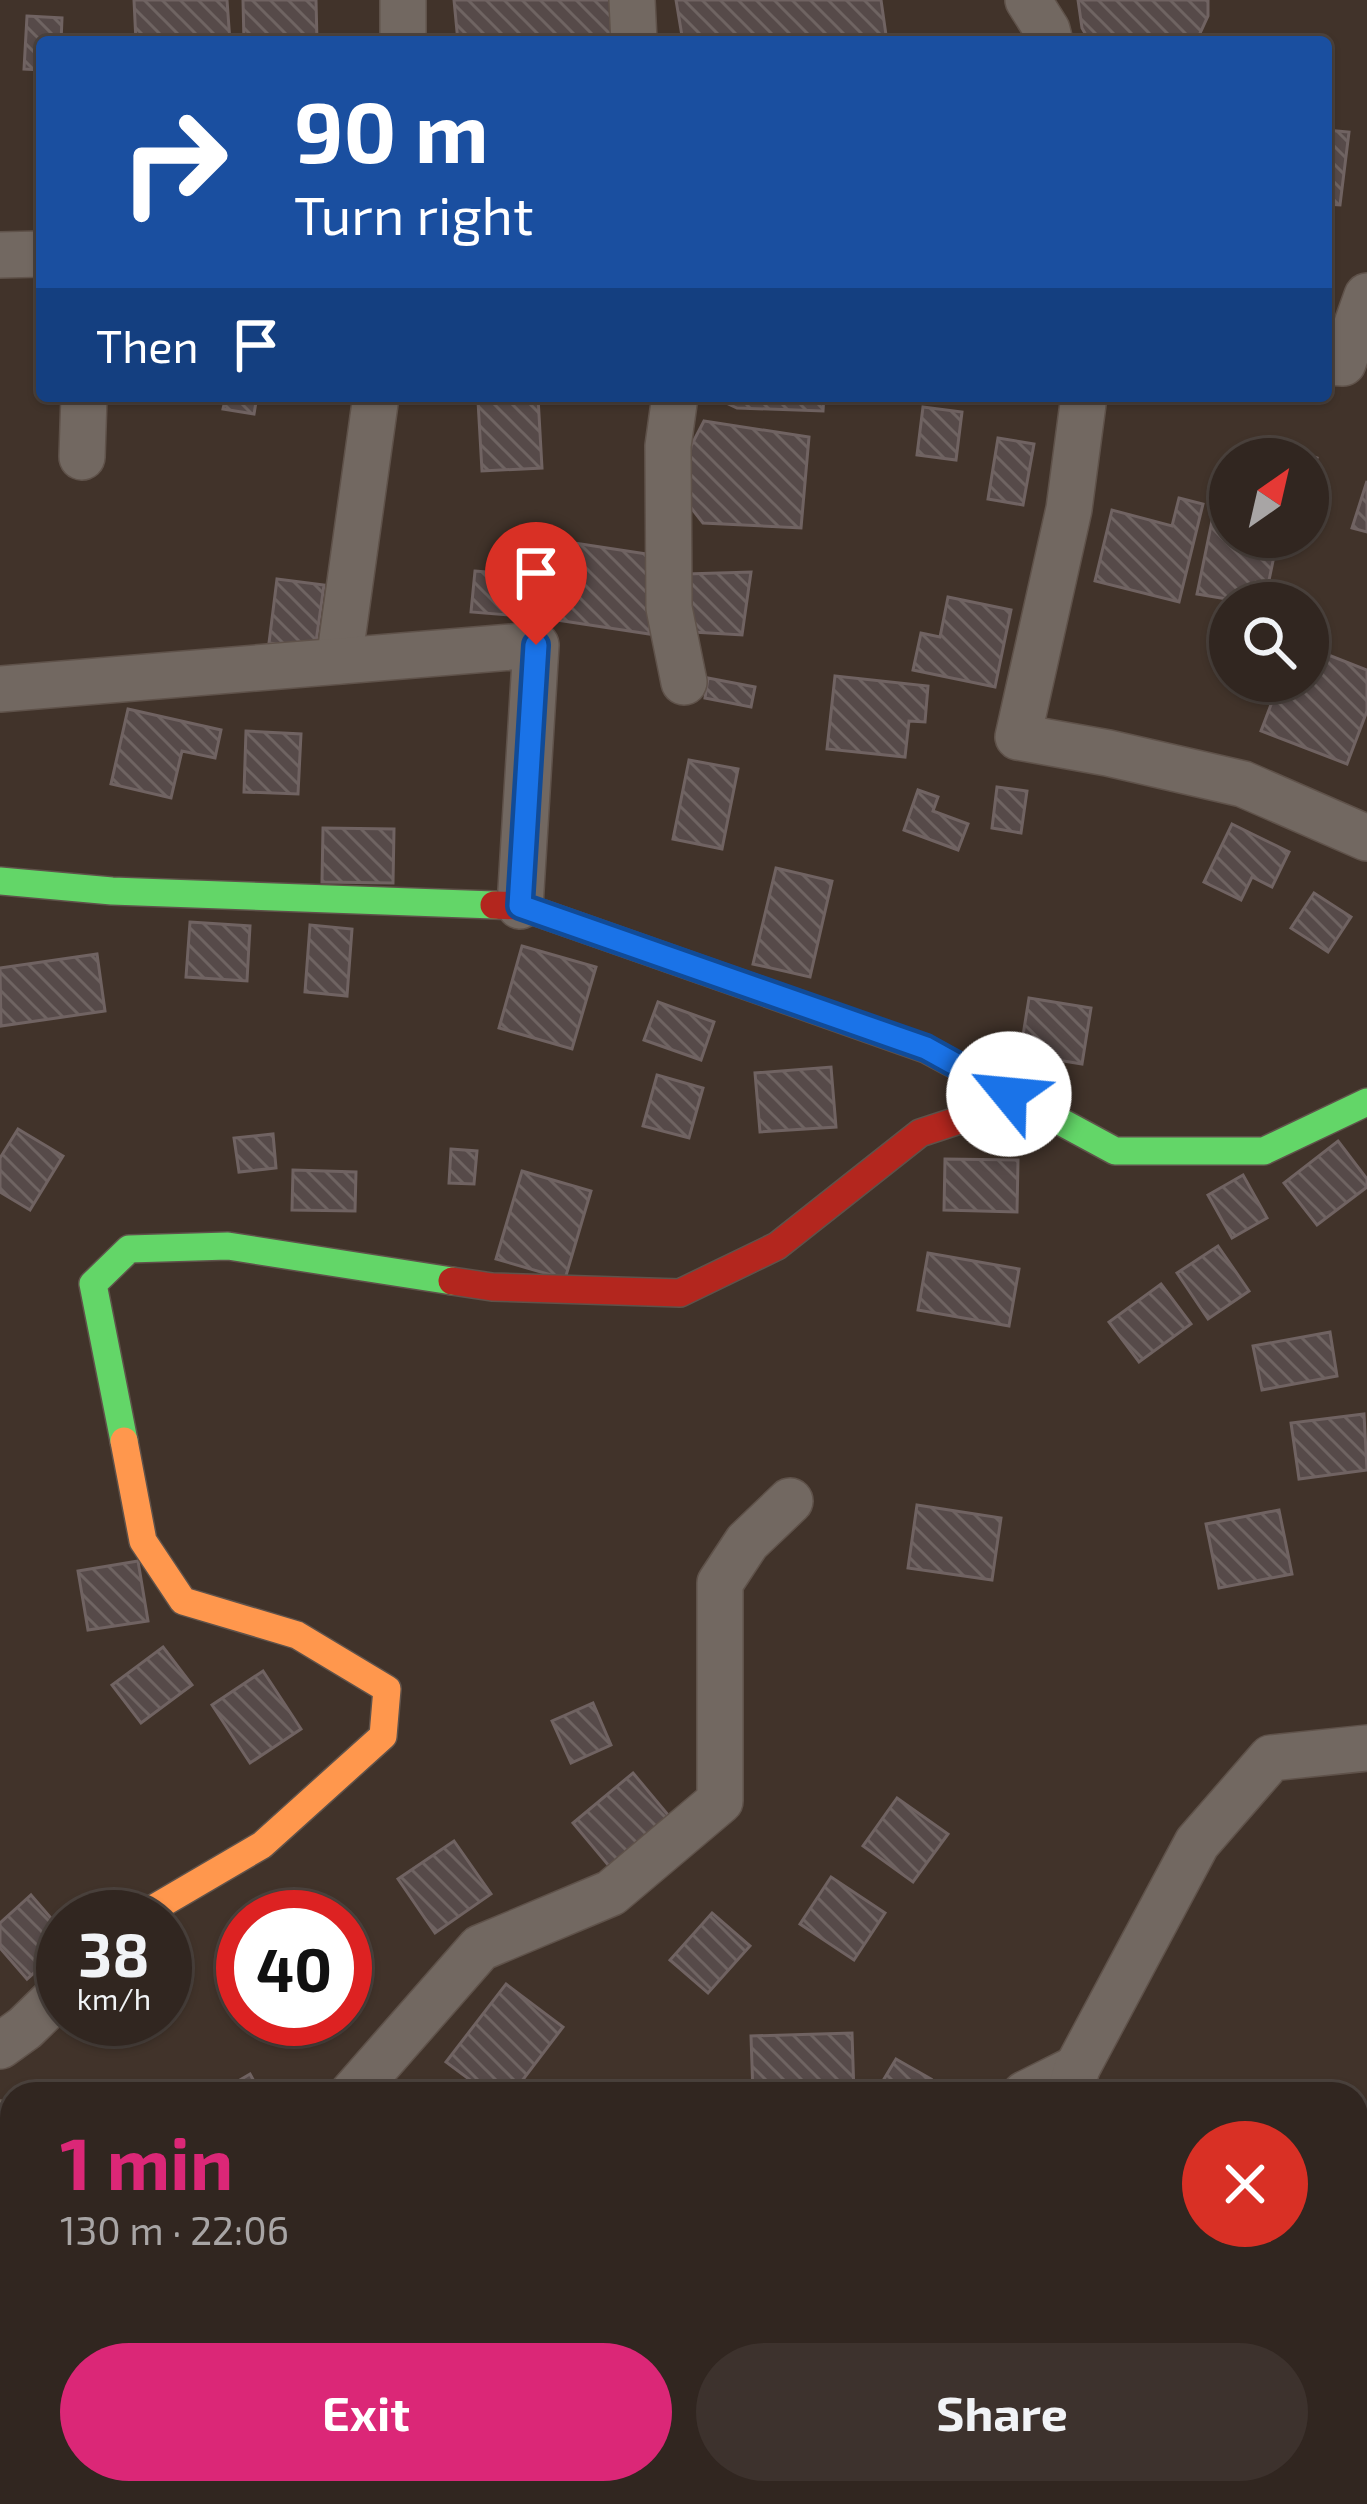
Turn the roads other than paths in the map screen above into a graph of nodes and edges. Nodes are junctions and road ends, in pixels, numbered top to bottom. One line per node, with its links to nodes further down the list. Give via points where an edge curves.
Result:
1 (404, 0): 4 (street)
2 (632, 0): 5 (street)
3 (1028, 0): 6 (street)
4 (403, 36)
5 (634, 36)
6 (1048, 36)
7 (36, 254): 8 (street)
8 (0, 255)
9 (1367, 296): 10 (street, via 1343,363)
10 (1332, 362)
11 (84, 402): 15 (street)
12 (375, 402): 16 (street)
13 (674, 402): 17 (street, via 668,608)
14 (1083, 402): 19 (street, via 1070,509 1018,737 1244,784)
15 (82, 457)
16 (339, 661): 18 (street); 21 (street, via 536,645)
17 (684, 682)
18 (0, 688)
19 (1367, 838)
20 (0, 881): 21 (street)
21 (520, 906): 23 (street, via 926,1048)
22 (1367, 1102): 23 (street, via 1264,1150 1114,1151)
23 (1051, 1117): 26 (street, via 993,1109 920,1133 777,1246 680,1293 492,1287 229,1246 129,1249 93,1284 143,1541 182,1601 297,1635 387,1689 382,1736 262,1845)
24 (790, 1501): 30 (street, via 720,1582 720,1801 611,1893 480,1948)
25 (1367, 1748): 29 (street, via 1271,1758 1197,1843)
26 (185, 1890)
27 (36, 2017): 28 (street)
28 (0, 2045)
29 (1073, 2081)
30 (363, 2082)

